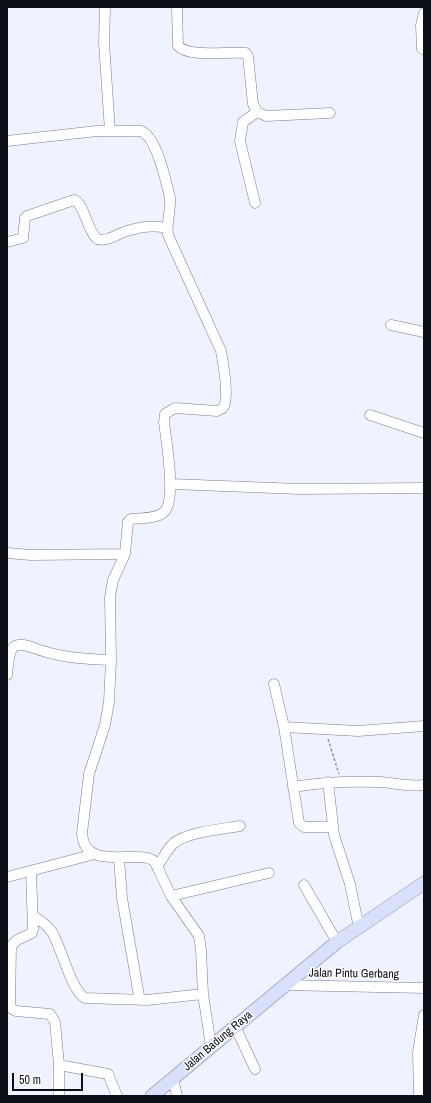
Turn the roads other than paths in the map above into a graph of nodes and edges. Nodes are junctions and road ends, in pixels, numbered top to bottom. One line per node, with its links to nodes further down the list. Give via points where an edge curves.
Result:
1 (105, 7): 7 (street, via 104,43)
2 (177, 7): 5 (street, via 178,46 182,50 232,52 248,56 253,104)
3 (424, 13): 4 (street)
4 (422, 49)
5 (257, 112): 6 (street, via 266,116); 9 (street, via 243,122 240,141)
6 (330, 113)
7 (110, 131): 8 (street); 10 (street, via 141,131 151,138 170,198)
8 (7, 141)
9 (255, 203)
10 (167, 228): 11 (street, via 158,226 135,229 109,239 97,239 89,228 80,204 74,200 27,216 23,238); 16 (street, via 220,351 224,366 225,405 216,411 175,408 165,414)
11 (7, 242)
12 (391, 324): 13 (street)
13 (424, 332)
14 (370, 415): 15 (street)
15 (424, 433)
16 (171, 484): 17 (street, via 300,489); 19 (street, via 164,512 158,516 131,519 128,522)
17 (424, 488)
18 (7, 553): 19 (street)
19 (125, 554): 20 (street, via 113,580 110,597)
20 (111, 660): 21 (street, via 86,659 44,652 21,645 11,651); 30 (street, via 109,702 105,725 88,774 82,833 83,843)
21 (7, 675)
22 (274, 684): 24 (street)
23 (424, 726): 24 (street, via 372,730)
24 (284, 727): 27 (street)
25 (328, 782): 26 (street); 27 (street); 29 (street)
26 (424, 785)
27 (293, 787): 29 (street, via 299,823 302,826)
28 (240, 826): 32 (street, via 191,835 180,840 174,843)
29 (333, 827): 40 (street, via 350,884)
30 (95, 854): 31 (street); 33 (street)
31 (119, 858): 32 (street, via 152,860); 45 (street, via 122,898 139,996)
32 (157, 867): 38 (street)
33 (31, 870): 35 (street); 39 (street)
34 (269, 873): 38 (street)
35 (7, 877)
36 (424, 883): 40 (main road, Jalan Badung Raya)
37 (304, 885): 41 (street)
38 (170, 896): 44 (street, via 199,936)
39 (33, 916): 45 (street, via 51,931 80,995 85,998); 46 (street, via 32,933 11,946)
40 (359, 928): 41 (main road, Jalan Badung Raya)
41 (337, 942): 42 (main road, Jalan Badung Raya)
42 (283, 985): 43 (street, Jalan Pintu Gerbang); 48 (main road, Jalan Badung Raya)
43 (424, 988)
44 (203, 994): 45 (street); 49 (street)
45 (142, 1000)
46 (8, 1006): 50 (street, via 16,1010 50,1014 54,1017)
47 (424, 1015): 57 (street, via 418,1052)
48 (235, 1026): 49 (main road, Jalan Badung Raya); 51 (street)
49 (211, 1046): 52 (main road, Jalan Badung Raya)
50 (59, 1065): 53 (street); 54 (street, via 108,1074)
51 (255, 1069)
52 (173, 1078): 55 (main road, Jalan Badung Raya); 56 (street)
53 (59, 1096)
54 (116, 1096)
55 (152, 1096)
56 (177, 1096)
57 (419, 1096)

